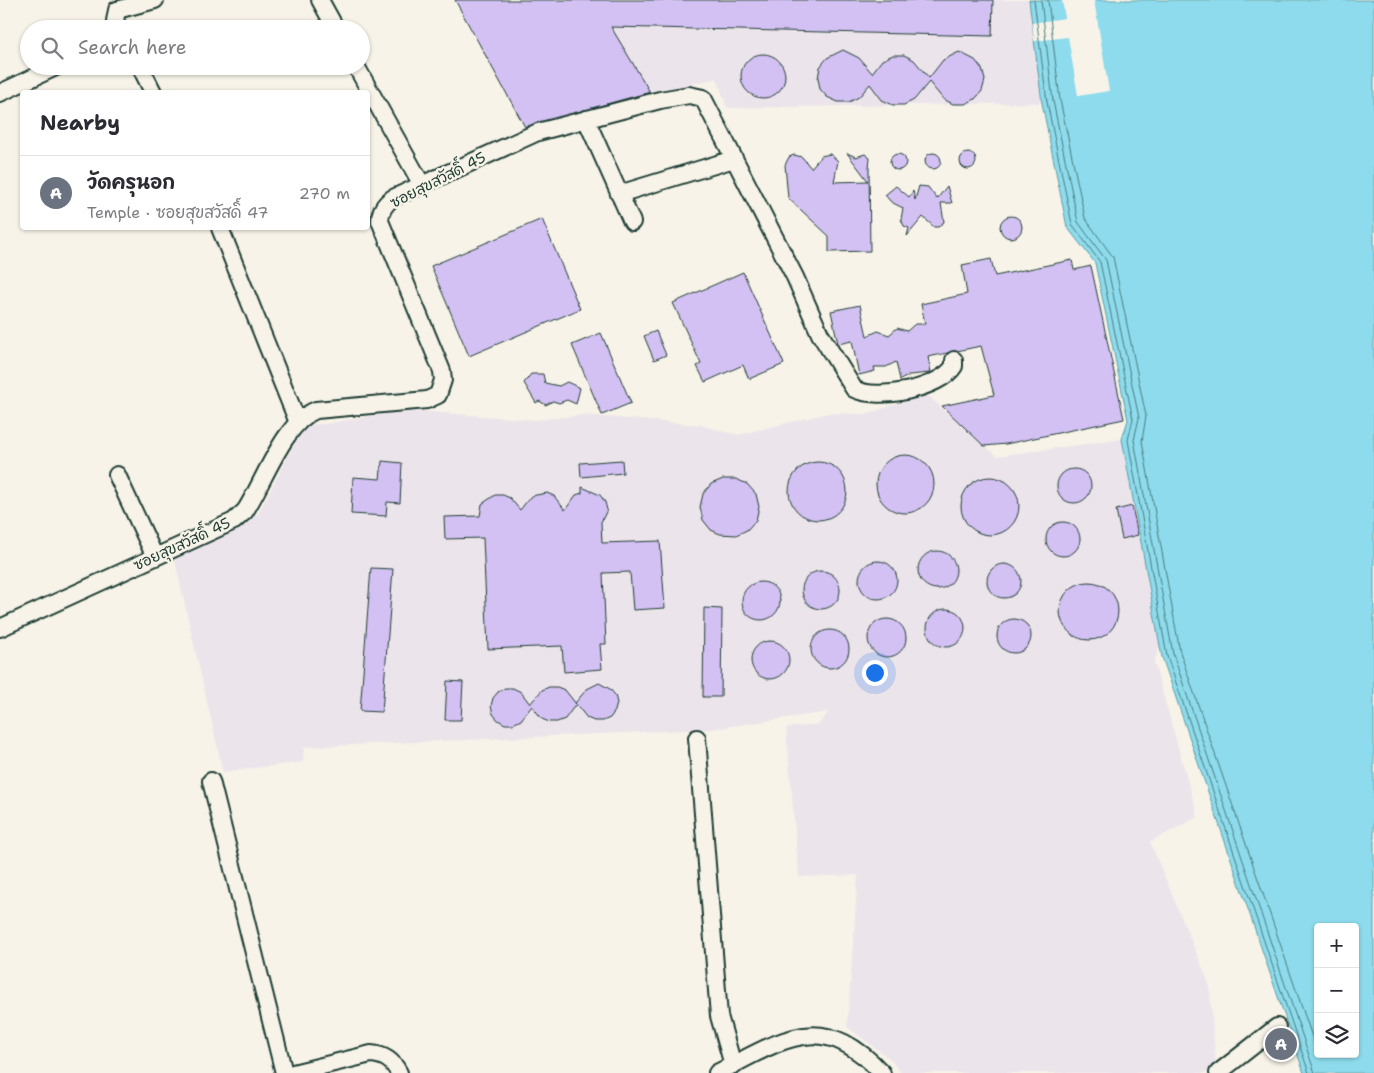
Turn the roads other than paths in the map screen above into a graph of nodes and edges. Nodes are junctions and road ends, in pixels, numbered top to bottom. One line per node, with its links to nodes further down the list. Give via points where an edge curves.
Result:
1 (155, 0): 3 (street, via 117,10)
2 (320, 0): 4 (street)
3 (115, 20)
4 (331, 20)
5 (39, 75): 11 (street)
6 (144, 75): 8 (street)
7 (361, 75): 9 (street)
8 (152, 90)
9 (369, 90)
10 (370, 91): 14 (street)
11 (0, 93)
12 (586, 119): 13 (street, ซอยสุขสวัสดิ์ 45, via 660,100 696,95 707,104); 14 (street, ซอยสุขสวัสดิ์ 45, via 529,135); 15 (street)
13 (734, 158): 15 (street); 18 (street, ซอยสุขสวัสดิ์ 45, via 795,277 820,334 854,388 875,395 910,389 942,379 954,366)
14 (422, 185): 19 (street, ซอยสุขสวัสดิ์ 45, via 388,201 380,214 380,221 440,366 442,389 427,400 316,410)
15 (619, 194): 16 (street)
16 (632, 222)
17 (221, 230): 19 (street)
18 (954, 360)
19 (297, 420): 21 (street, ซอยสุขสวัสดิ์ 45, via 245,511 234,521)
20 (118, 476): 21 (street)
21 (155, 557): 22 (street, ซอยสุขสวัสดิ์ 45)
22 (0, 628)
23 (697, 738): 26 (street, via 719,1016)
24 (211, 781): 27 (street)
25 (1277, 1028): 32 (street)
26 (733, 1065): 30 (street); 31 (street, via 785,1039 824,1035 855,1048)
27 (284, 1073)
28 (293, 1073): 29 (street, via 371,1054 382,1055 394,1064)
29 (399, 1073)
30 (717, 1073)
31 (882, 1073)
32 (1218, 1073)

